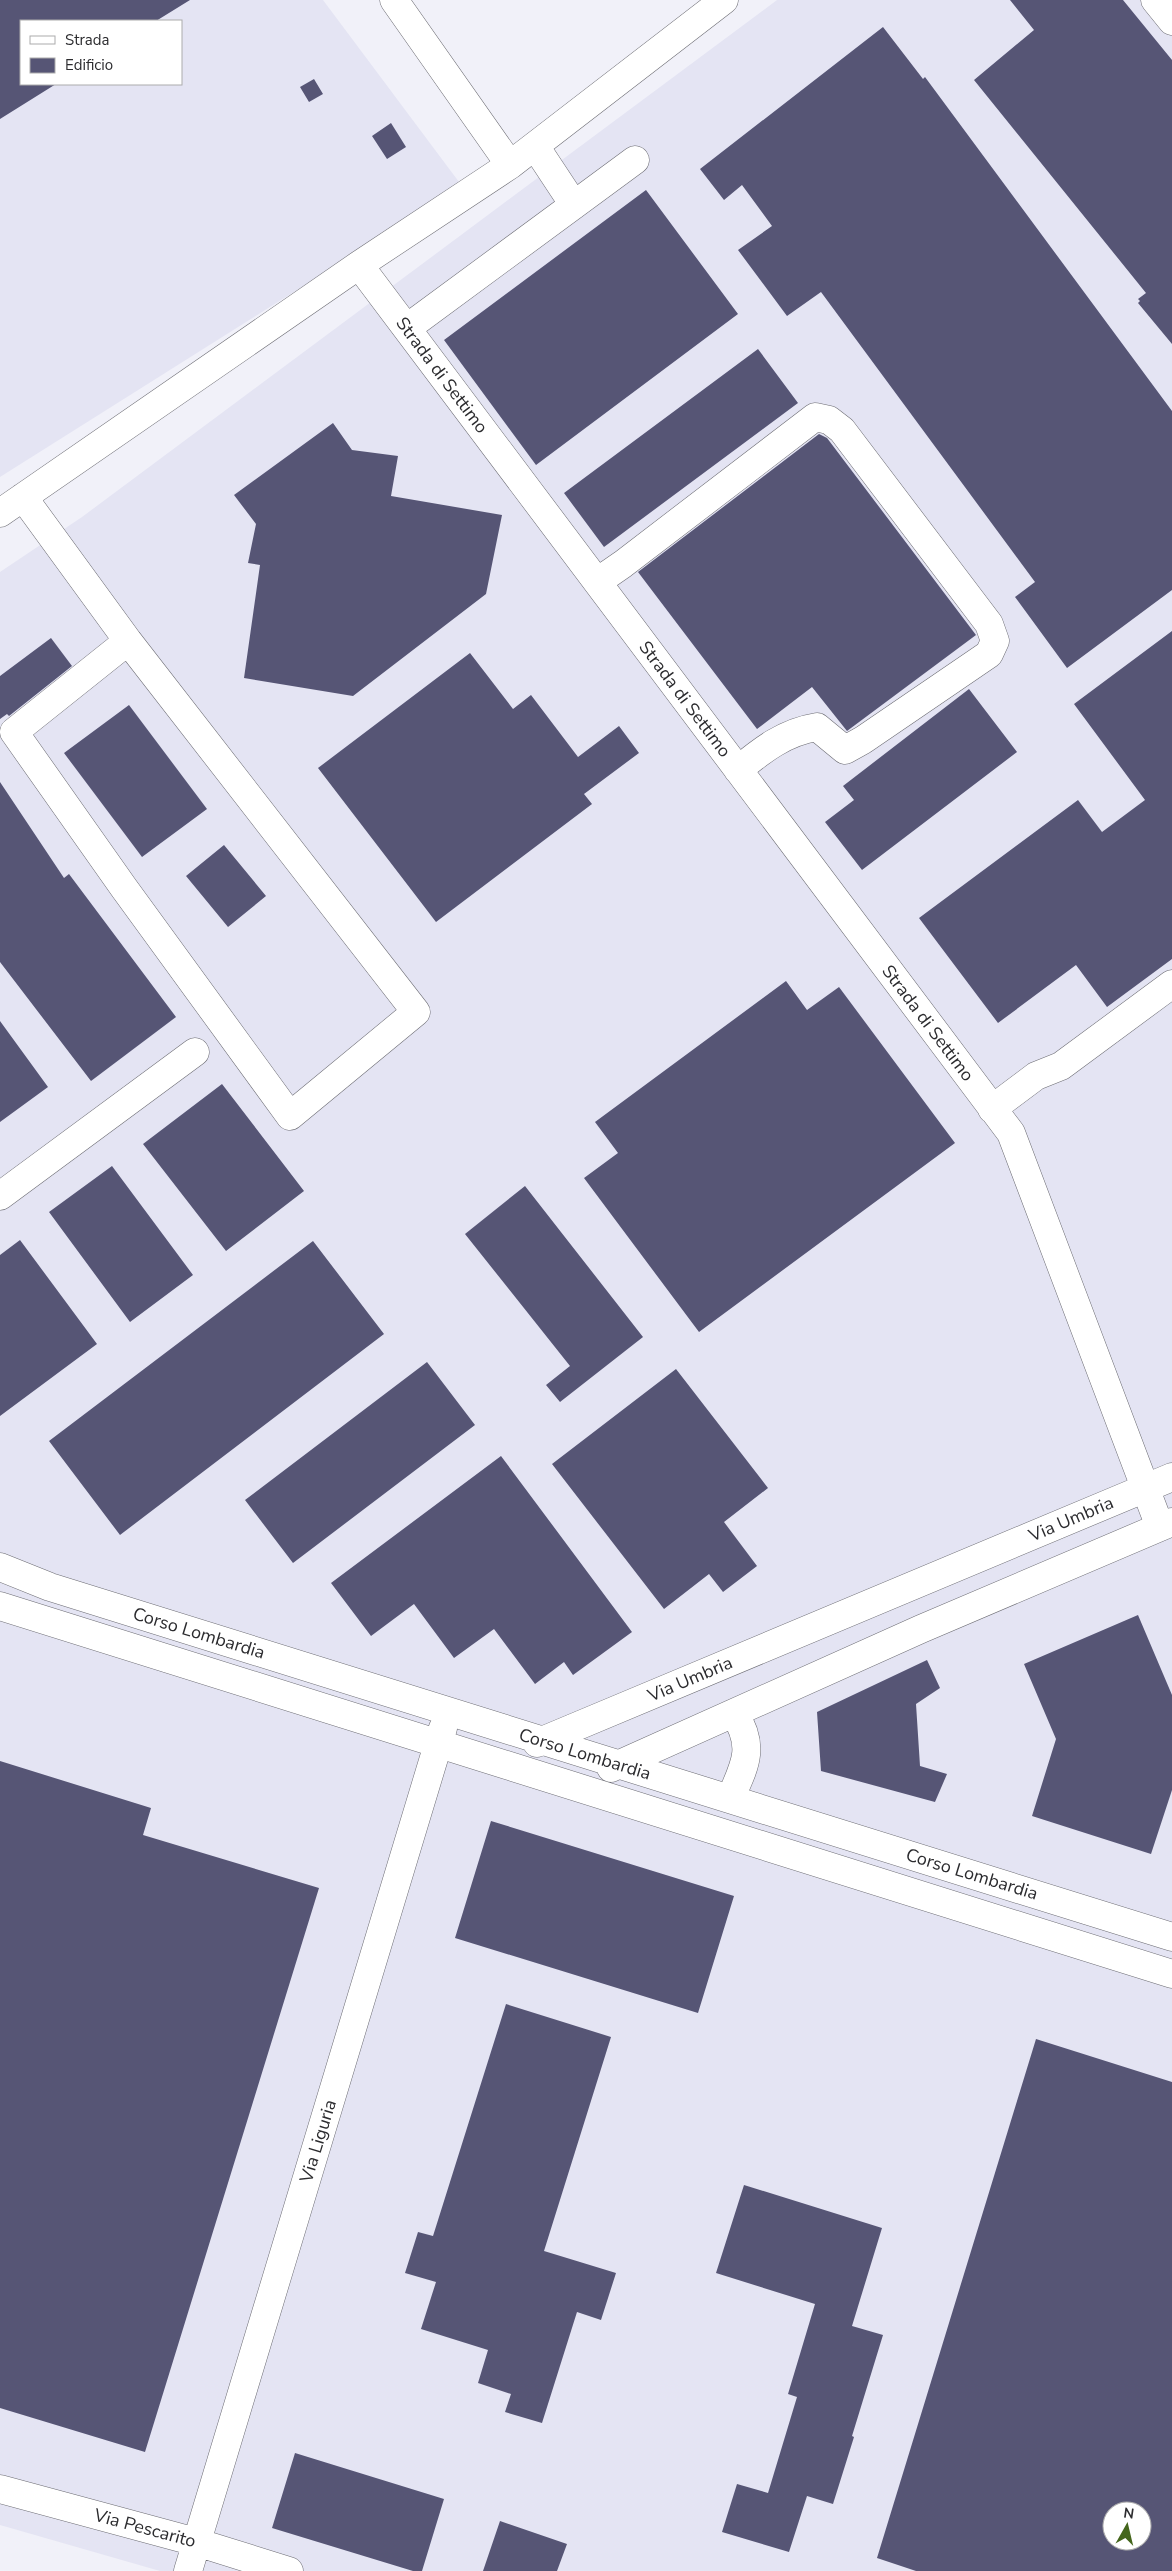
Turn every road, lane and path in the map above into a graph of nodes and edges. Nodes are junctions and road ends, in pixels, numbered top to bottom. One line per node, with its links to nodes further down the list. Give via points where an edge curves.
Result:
1 (394, 0): 7 (street)
2 (724, 0): 5 (street)
3 (1155, 0): 4 (street)
4 (1172, 21)
5 (535, 146): 7 (street); 8 (street)
6 (635, 160): 8 (street)
7 (510, 165): 9 (street)
8 (574, 205): 10 (street)
9 (359, 265): 10 (street, Strada di Settimo); 11 (street)
10 (407, 328): 13 (street, Strada di Settimo)
11 (23, 497): 12 (street); 14 (street)
12 (0, 512)
13 (597, 582): 15 (street, Strada di Settimo); 15 (street, via 815,418 829,420 842,430 989,624 995,642 989,654 863,740 844,750 817,727 796,730 763,749)
14 (128, 642): 14 (street, via 416,1012 290,1116 14,732)
15 (738, 770): 18 (street, Strada di Settimo)
16 (1172, 984): 18 (street, via 1061,1066 1036,1076)
17 (195, 1052): 19 (street)
18 (992, 1109): 21 (street, Strada di Settimo, via 1011,1133)
19 (0, 1196)
20 (1172, 1477): 21 (street, Via Umbria)
21 (1146, 1488): 22 (street, Strada di Settimo); 24 (street, Via Umbria)
22 (1166, 1525): 27 (street)
23 (0, 1568): 26 (street, Corso Lombardia, via 50,1587)
24 (887, 1596): 27 (street); 31 (street, Via Umbria)
25 (0, 1606): 28 (street, Corso Lombardia)
26 (204, 1634): 28 (street); 29 (street, Corso Lombardia)
27 (909, 1634): 30 (street)
28 (194, 1668): 32 (street, Corso Lombardia)
29 (448, 1711): 31 (street, Corso Lombardia); 32 (street, Via Liguria)
30 (734, 1713): 34 (street); 36 (street, via 746,1734 747,1753)
31 (543, 1740): 33 (street, Via Umbria); 34 (street, Corso Lombardia)
32 (438, 1744): 33 (street, Corso Lombardia); 42 (street, Via Liguria)
33 (494, 1762): 35 (street, Corso Lombardia)
34 (619, 1764): 35 (street); 36 (street, Corso Lombardia)
35 (574, 1787): 38 (street, Corso Lombardia)
36 (730, 1799): 37 (street, Corso Lombardia)
37 (827, 1829): 38 (street); 39 (street, Corso Lombardia)
38 (816, 1862): 40 (street, Corso Lombardia)
39 (1172, 1937)
40 (1172, 1974)
41 (0, 2489): 42 (street, Via Pescarito)
42 (196, 2542): 43 (street, Via Liguria); 44 (street, Via Pescarito)
43 (188, 2571)
44 (289, 2571)

